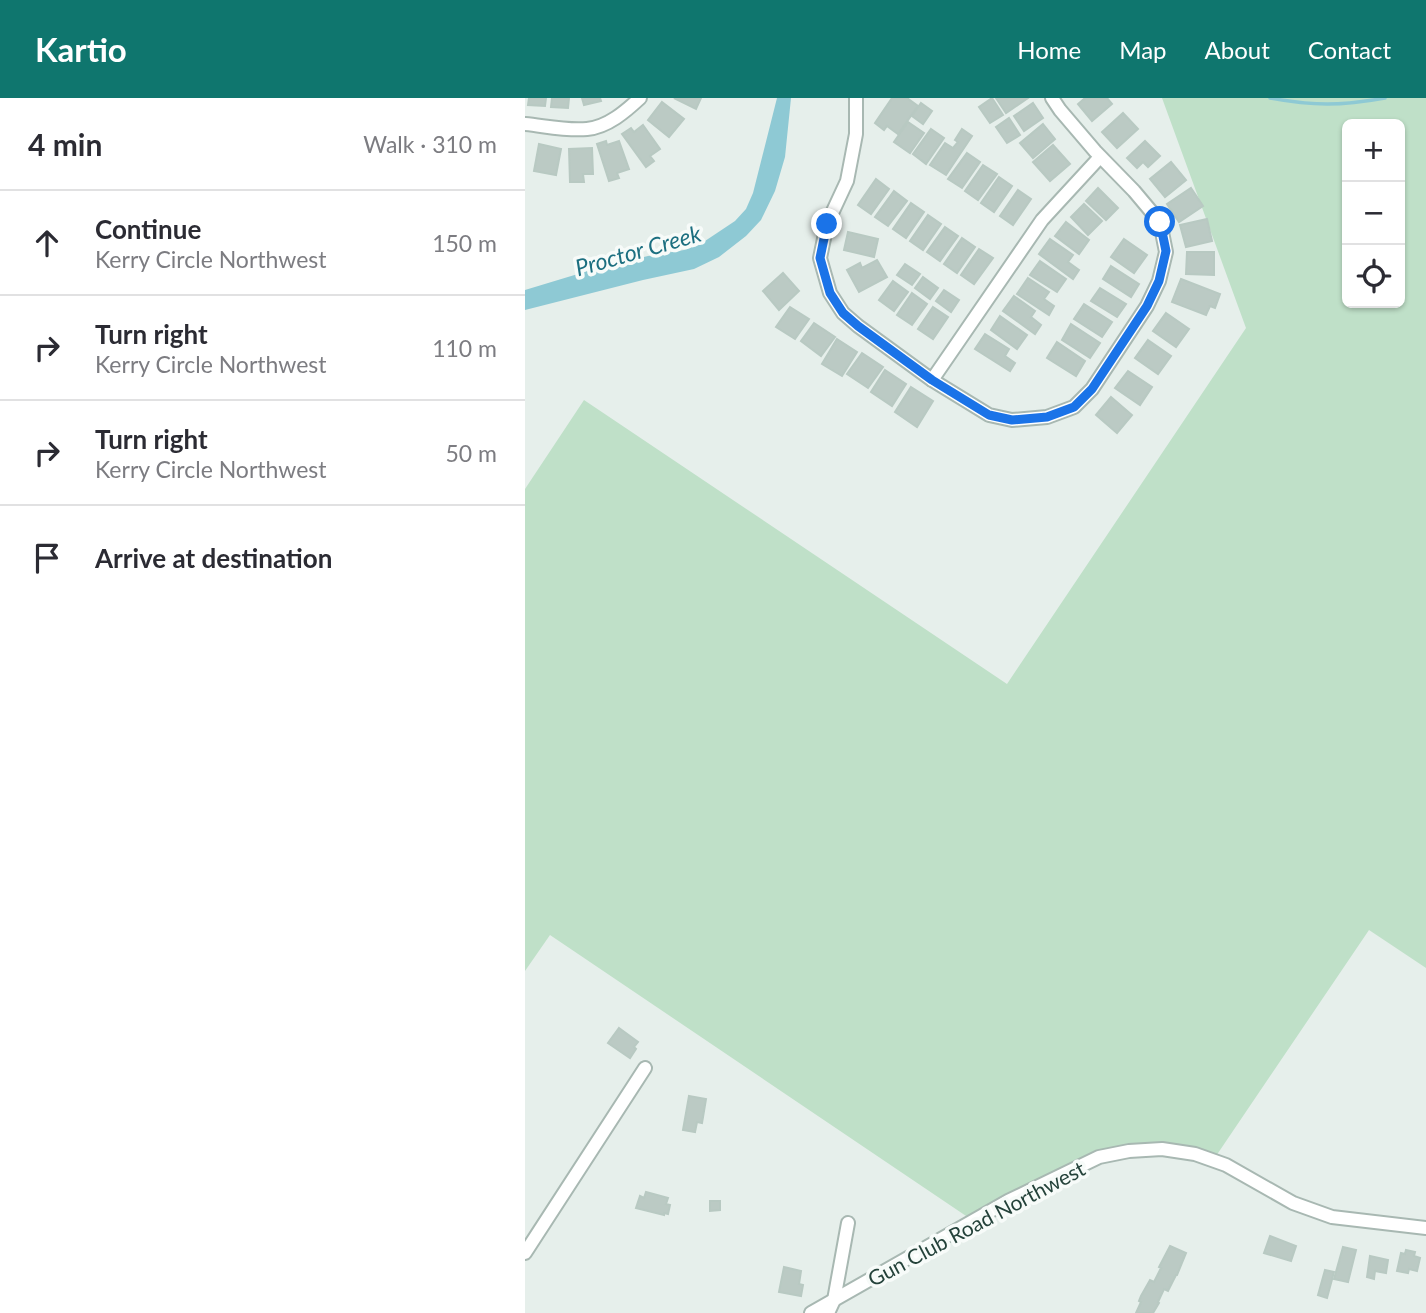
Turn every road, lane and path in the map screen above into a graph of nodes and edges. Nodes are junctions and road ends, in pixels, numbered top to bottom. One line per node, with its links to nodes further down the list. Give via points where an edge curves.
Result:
1 (641, 98): 4 (street, via 607,123 588,129)
2 (856, 98): 6 (street, via 848,181 827,224 820,258 830,293 843,313)
3 (1052, 98): 5 (street)
4 (525, 124)
5 (1100, 157): 6 (street, via 1042,220); 6 (street, via 1160,222 1166,251 1147,306 1092,389 1074,407 1047,417 1012,420 989,415)
6 (932, 380)
7 (645, 1068): 10 (street)
8 (848, 1223): 11 (street)
9 (1426, 1228): 11 (street, Gun Club Road Northwest, via 1332,1217 1293,1203 1226,1165 1195,1154 1129,1151 1099,1157 1008,1201)
10 (525, 1253)
11 (834, 1300): 12 (street, Gun Club Road Northwest); 13 (street)
12 (811, 1313)
13 (828, 1313)

